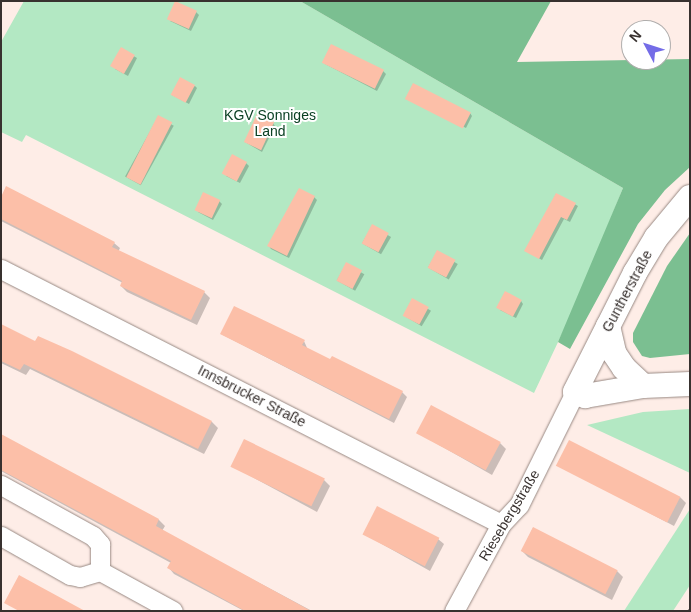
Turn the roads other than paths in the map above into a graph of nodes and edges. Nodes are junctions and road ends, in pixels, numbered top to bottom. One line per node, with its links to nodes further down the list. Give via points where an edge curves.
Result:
1 (690, 197): 3 (street, Guntherstraße, via 656,238)
2 (1, 269): 9 (street, Innsbrucker Straße)
3 (608, 326): 4 (street, Guntherstraße); 6 (street, via 614,353)
4 (590, 364): 6 (street, via 622,380); 7 (street, Guntherstraße)
5 (690, 384): 6 (street)
6 (643, 386): 7 (street, via 585,396)
7 (575, 392): 9 (street, Riesebergstraße, via 518,505)
8 (1, 485): 11 (street, via 93,536 100,544)
9 (502, 524): 13 (street, Riesebergstraße)
10 (1, 536): 11 (street, via 70,575 80,577)
11 (100, 571): 12 (street)
12 (173, 611)
13 (454, 611)

